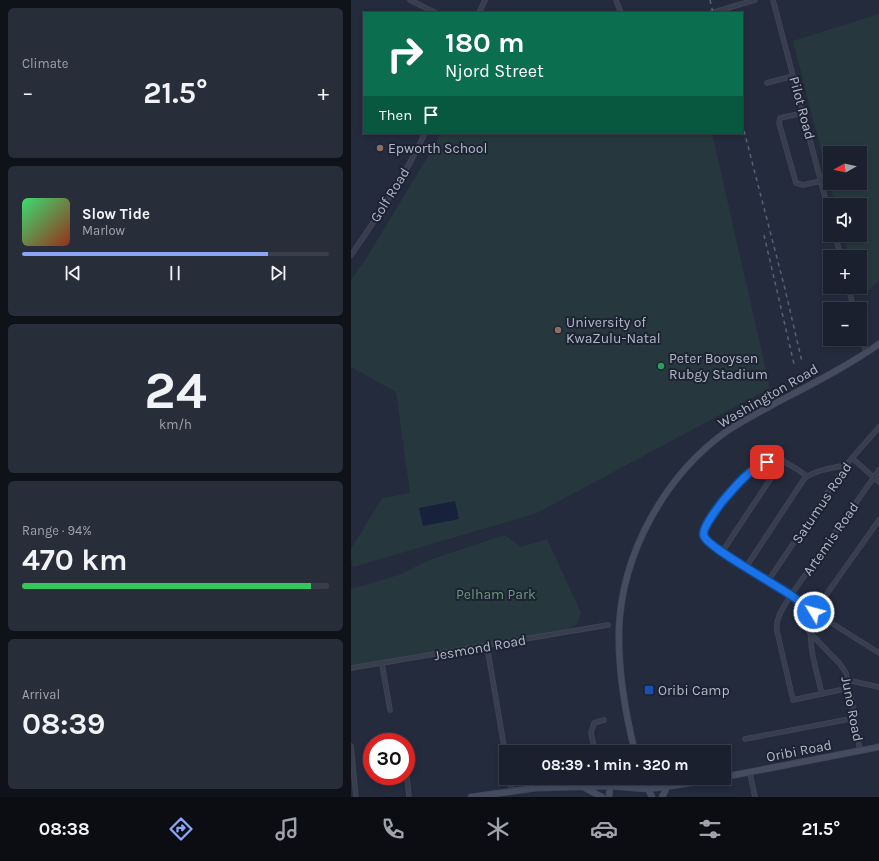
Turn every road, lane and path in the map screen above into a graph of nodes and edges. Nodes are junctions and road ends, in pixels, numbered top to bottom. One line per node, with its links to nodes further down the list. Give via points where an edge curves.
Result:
1 (410, 0): 6 (street)
2 (485, 0): 7 (street)
3 (616, 0): 8 (street)
4 (755, 0): 9 (street)
5 (773, 0): 10 (street, Pilot Road)
6 (434, 12)
7 (479, 12)
8 (621, 12)
9 (714, 12)
10 (793, 76): 11 (street); 12 (street, Pilot Road)
11 (767, 83)
12 (803, 113): 14 (street, Pilot Road); 14 (street, via 780,118 779,123 796,183 803,185)
13 (424, 134): 16 (street, Golf Road)
14 (821, 180): 15 (street, Pilot Road)
15 (826, 198)
16 (351, 255)
17 (879, 344): 19 (main road, Washington Road)
18 (864, 346): 19 (street)
19 (866, 353): 50 (main road, Washington Road, via 728,430 692,462 660,501 644,531 633,560 620,612 620,671)
20 (879, 427): 21 (street, Satumus Road)
21 (852, 458): 23 (street, Satumus Road); 26 (street)
22 (783, 460): 25 (street); 29 (street); 29 (street, via 767,462 755,468 720,504 703,534 707,542)
23 (846, 465): 25 (street); 31 (street, Satumus Road)
24 (879, 470): 26 (street, Artemis Road)
25 (807, 476): 30 (street)
26 (873, 478): 27 (street); 32 (street, Artemis Road)
27 (879, 482)
28 (879, 520): 33 (street)
29 (722, 552): 30 (street)
30 (746, 567): 31 (street)
31 (768, 581): 32 (street)
32 (791, 595): 33 (street); 43 (street, Artemis Road, via 779,615 777,626 793,700)
33 (814, 612): 35 (street); 37 (street)
34 (608, 625): 36 (street, Jesmond Road)
35 (810, 633): 40 (street, Juno Road, via 844,669); 43 (street)
36 (487, 646): 38 (street, Jesmond Road); 48 (street)
37 (879, 653)
38 (382, 664): 39 (street, Jesmond Road); 44 (street)
39 (351, 668)
40 (847, 680): 41 (street); 42 (street, Juno Road)
41 (879, 687)
42 (849, 688): 43 (street); 45 (street, Juno Road)
43 (822, 694)
44 (389, 710)
45 (855, 718): 47 (street); 53 (street, Juno Road)
46 (604, 720): 49 (street, via 593,723 591,728)
47 (745, 739)
48 (504, 745)
49 (594, 745)
50 (633, 745)
51 (351, 746): 69 (street)
52 (879, 747): 53 (main road, Oribi Road)
53 (859, 751): 54 (main road, Oribi Road)
54 (750, 773): 55 (main road, Oribi Road); 76 (street)
55 (731, 776)
56 (408, 785): 70 (street)
57 (511, 785): 67 (street)
58 (624, 785): 64 (main road)
59 (646, 785): 66 (main road)
60 (679, 785): 65 (main road)
61 (601, 786): 62 (main road); 63 (main road)
62 (610, 786): 64 (main road); 73 (main road)
63 (584, 787): 67 (main road); 72 (main road)
64 (621, 787): 66 (main road)
65 (667, 787): 66 (main road); 75 (main road)
66 (648, 789): 74 (main road)
67 (512, 791): 68 (main road)
68 (492, 795): 71 (main road)
69 (356, 797)
70 (409, 797)
71 (475, 797)
72 (602, 797)
73 (609, 797)
74 (652, 797)
75 (661, 797)
76 (755, 797)

